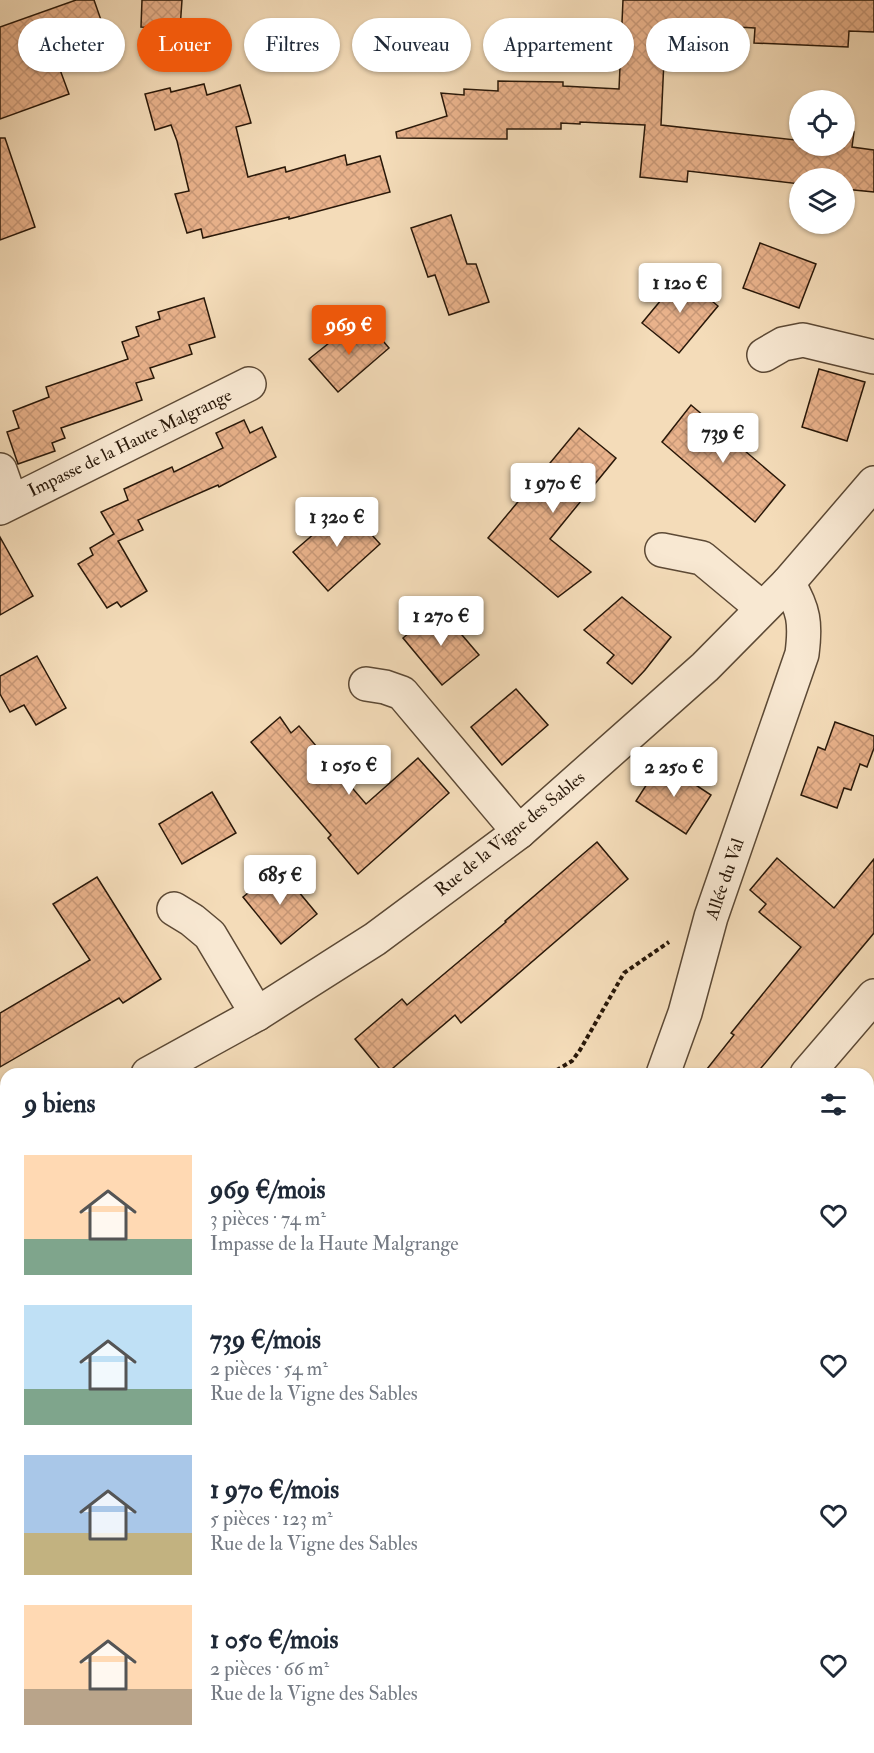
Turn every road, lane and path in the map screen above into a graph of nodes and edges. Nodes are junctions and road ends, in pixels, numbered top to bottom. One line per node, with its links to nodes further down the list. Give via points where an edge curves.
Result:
1 (764, 356): 2 (street, via 783,344 803,340)
2 (874, 357)
3 (249, 384): 6 (street, Impasse de la Haute Malgrange)
4 (0, 470): 6 (street, Impasse de la Haute Malgrange)
5 (874, 483): 8 (street, Rue de la Vigne des Sables)
6 (5, 505)
7 (662, 550): 9 (street, via 702,558)
8 (788, 583): 9 (street, Rue de la Vigne des Sables); 13 (street, Allée du Val, via 801,603 805,631 802,654)
9 (762, 608): 11 (street, Rue de la Vigne des Sables, via 696,675)
10 (366, 684): 11 (street, via 402,693)
11 (519, 832): 15 (street, Rue de la Vigne des Sables, via 375,939)
12 (174, 909): 15 (street, via 210,935)
13 (708, 930): 17 (path, via 695,928 686,932 624,973 580,1050); 18 (street, Allée du Val, via 686,1013)
14 (874, 996): 19 (street)
15 (256, 1014): 16 (street, Rue de la Vigne des Sables)
16 (159, 1068)
17 (560, 1068)
18 (665, 1068)
19 (812, 1068)

